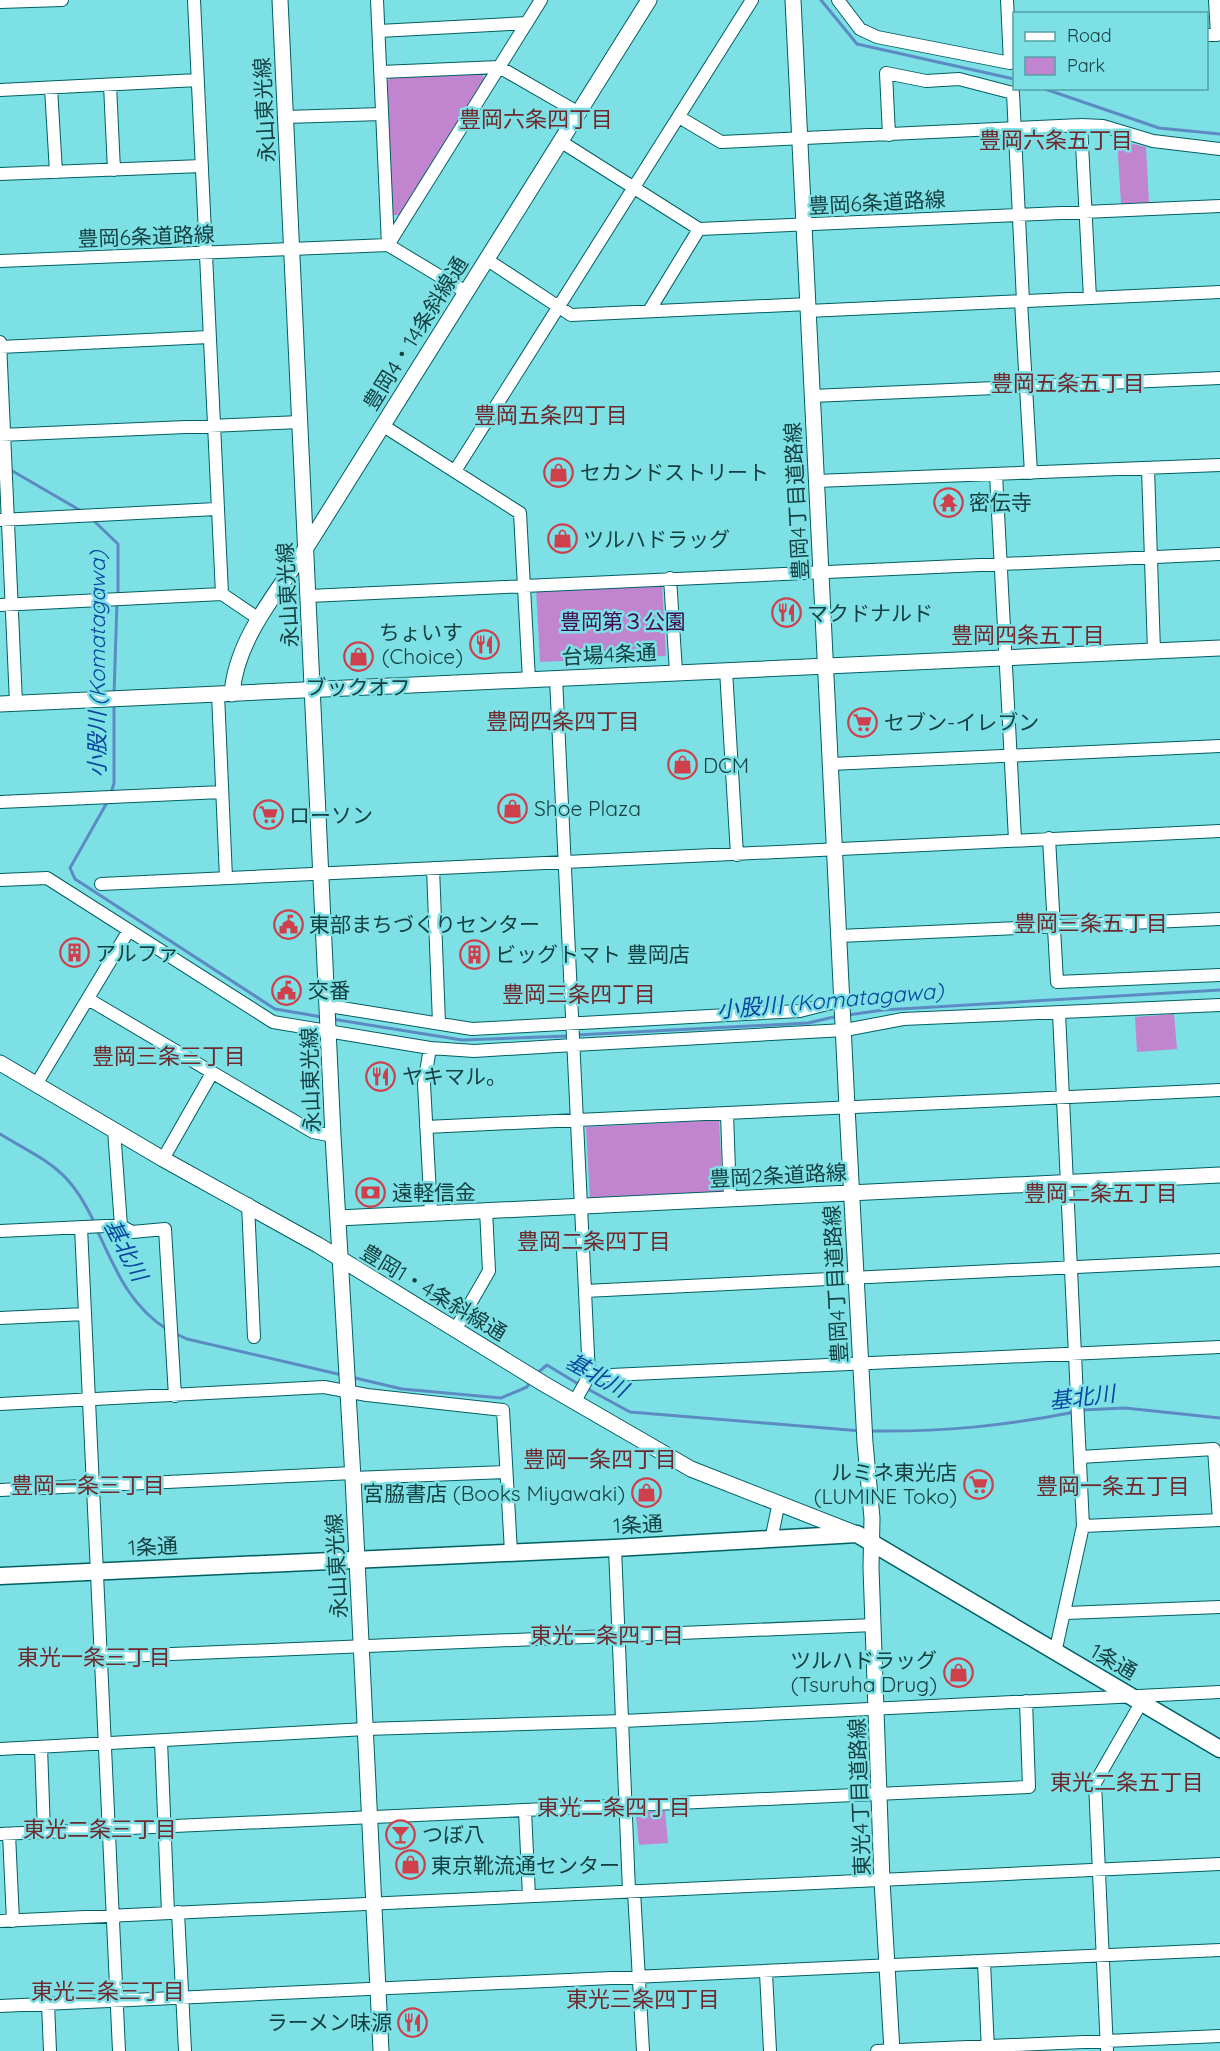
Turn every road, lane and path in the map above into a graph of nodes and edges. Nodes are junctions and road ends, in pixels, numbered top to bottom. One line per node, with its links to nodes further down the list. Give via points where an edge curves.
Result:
1 (62, 0): 12 (street)
2 (194, 0): 19 (street)
3 (280, 0): 25 (street, 永山東光線)
4 (377, 0): 14 (street)
5 (541, 0): 13 (street)
6 (649, 0): 23 (street, 豊岡4・14条斜線通)
7 (752, 0): 26 (street)
8 (793, 0): 30 (street, 豊岡4丁目道路線)
9 (838, 0): 16 (street, via 860,29 877,37 1010,63)
10 (1007, 0): 16 (street)
11 (1215, 0): 15 (street, via 1216,35)
12 (0, 2)
13 (528, 23): 14 (street); 17 (street)
14 (379, 31): 18 (street)
15 (1208, 35)
16 (1012, 44)
17 (499, 67): 18 (street); 23 (street); 43 (street)
18 (381, 72): 24 (street)
19 (198, 80): 20 (street); 33 (street)
20 (110, 85): 21 (street); 34 (street)
21 (51, 88): 22 (street); 35 (street)
22 (0, 90)
23 (579, 113): 31 (street, 豊岡4・14条斜線通)
24 (382, 114): 25 (street); 43 (street)
25 (285, 117): 44 (street, 永山東光線)
26 (679, 117): 30 (street, via 721,142); 37 (street)
27 (1081, 125): 28 (street); 32 (street, via 1104,126 1153,141); 39 (street)
28 (1014, 128): 29 (street); 29 (street, via 1013,93 959,79 926,81 886,73); 40 (street)
29 (889, 135): 30 (street)
30 (800, 140): 41 (street, 豊岡4丁目道路線)
31 (560, 141): 37 (street); 46 (street, 豊岡4・14条斜線通)
32 (1220, 149)
33 (202, 166): 34 (street); 45 (street)
34 (114, 170): 35 (street)
35 (56, 172): 36 (street)
36 (0, 174)
37 (633, 189): 42 (street); 52 (street)
38 (1220, 206): 39 (street, 豊岡6条道路線)
39 (1085, 211): 40 (street, 豊岡6条道路線); 50 (street)
40 (1018, 215): 41 (street, 豊岡6条道路線); 51 (street)
41 (803, 225): 42 (street, 豊岡6条道路線); 53 (street, 豊岡4丁目道路線)
42 (699, 229): 54 (street)
43 (388, 245): 44 (street, 豊岡6条道路線); 48 (street)
44 (293, 248): 45 (street, 豊岡6条道路線); 61 (street, 永山東光線)
45 (205, 253): 47 (street, 豊岡6条道路線); 55 (street)
46 (486, 259): 48 (street, 豊岡4・14条斜線通); 52 (street)
47 (0, 261)
48 (466, 292): 62 (street, 豊岡4・14条斜線通)
49 (1220, 292): 50 (street)
50 (1090, 298): 51 (street)
51 (1022, 301): 53 (street); 59 (street)
52 (560, 307): 54 (street, via 571,315); 67 (street)
53 (808, 307): 54 (street); 60 (street, 豊岡4丁目道路線)
54 (649, 311)
55 (209, 337): 57 (street); 63 (street)
56 (0, 342): 57 (street)
57 (0, 347): 64 (street)
58 (1220, 378): 59 (street)
59 (1025, 387): 60 (street); 68 (street)
60 (812, 396): 70 (street, 豊岡4丁目道路線)
61 (300, 422): 63 (street); 73 (street, 永山東光線)
62 (382, 425): 67 (street); 73 (street, 豊岡4・14条斜線通)
63 (212, 426): 64 (street); 71 (street)
64 (2, 435): 72 (street)
65 (1220, 465): 66 (street)
66 (1148, 468): 68 (street); 75 (street)
67 (455, 471): 79 (street, via 520,513)
68 (1030, 473): 69 (street)
69 (996, 474): 70 (street); 76 (street)
70 (816, 481): 77 (street, 豊岡4丁目道路線)
71 (216, 509): 72 (street); 80 (street)
72 (4, 520): 82 (street)
73 (306, 549): 81 (street, 永山東光線); 83 (street, 豊岡4・14条斜線通)
74 (1220, 554): 75 (street)
75 (1152, 558): 76 (street); 85 (street)
76 (1000, 563): 77 (street); 86 (street)
77 (821, 572): 78 (street); 87 (street, 豊岡4丁目道路線)
78 (670, 578): 79 (street); 89 (street)
79 (524, 585): 81 (street); 91 (street)
80 (222, 594): 82 (street); 83 (street)
81 (309, 596): 92 (street, 永山東光線)
82 (6, 605): 94 (street)
83 (259, 619): 93 (street, 豊岡4・14条斜線通)
84 (1220, 648): 85 (street, 台場4条通)
85 (1154, 651): 86 (street, 台場4条通)
86 (1005, 657): 87 (street, 台場4条通); 97 (street)
87 (825, 666): 88 (street, 台場4条通); 98 (street, 豊岡4丁目道路線)
88 (726, 670): 89 (street, 台場4条通); 105 (street)
89 (676, 672): 90 (street, 台場4条通)
90 (556, 678): 91 (street, 台場4条通); 106 (street)
91 (529, 680): 92 (street, 台場4条通)
92 (313, 690): 93 (street, 台場4条通); 108 (street, 永山東光線)
93 (225, 694): 94 (street, 台場4条通); 99 (street)
94 (16, 703): 95 (street, 台場4条通)
95 (0, 704)
96 (1220, 746): 97 (street)
97 (1010, 755): 98 (street); 103 (street)
98 (831, 764): 104 (street, 豊岡4丁目道路線)
99 (222, 792): 100 (street); 109 (street)
100 (0, 802)
101 (1220, 831): 102 (street)
102 (1049, 838): 103 (street); 113 (street)
103 (1015, 840): 104 (street)
104 (834, 850): 105 (street); 115 (street, 豊岡4丁目道路線)
105 (736, 855): 106 (street)
106 (565, 861): 107 (street); 125 (street)
107 (433, 868): 108 (street); 122 (street)
108 (322, 873): 109 (street); 120 (street, 永山東光線)
109 (226, 878): 111 (street)
110 (0, 880): 114 (street, via 47,878)
111 (101, 884)
112 (1220, 919): 113 (street)
113 (1053, 925): 115 (street); 116 (street, via 1058,982)
114 (129, 930): 117 (street); 124 (street, via 273,1022)
115 (839, 936): 118 (street, 豊岡4丁目道路線)
116 (1220, 975)
117 (88, 999): 128 (street); 129 (street)
118 (843, 1003): 123 (street, 豊岡4丁目道路線); 125 (street, via 800,1011)
119 (1220, 1005): 121 (street)
120 (329, 1009): 122 (street); 124 (street, 永山東光線)
121 (1059, 1013): 123 (street, via 903,1019); 131 (street)
122 (439, 1023): 125 (street, via 472,1029)
123 (845, 1027): 125 (street); 132 (street, 豊岡4丁目道路線)
124 (329, 1031): 126 (street); 137 (street, 永山東光線)
125 (573, 1034): 126 (street, via 474,1051); 134 (street)
126 (430, 1048): 135 (street, via 424,1084)
127 (1, 1065): 129 (street, 豊岡1・4条斜線通)
128 (212, 1073): 137 (street, via 313,1132); 138 (street)
129 (37, 1083): 136 (street, 豊岡1・4条斜線通)
130 (1220, 1090): 131 (street)
131 (1063, 1098): 132 (street); 140 (street)
132 (847, 1107): 133 (street); 141 (street, 豊岡4丁目道路線)
133 (727, 1113): 134 (street); 142 (street)
134 (577, 1120): 135 (street); 144 (street)
135 (426, 1127): 146 (street)
136 (114, 1130): 138 (street, 豊岡1・4条斜線通); 148 (street)
137 (333, 1136): 147 (street, 永山東光線)
138 (163, 1159): 143 (street, 豊岡1・4条斜線通)
139 (1220, 1175): 140 (street, 豊岡2条道路線)
140 (1067, 1182): 141 (street, 豊岡2条道路線); 153 (street)
141 (852, 1192): 142 (street, 豊岡2条道路線); 154 (street, 豊岡4丁目道路線)
142 (730, 1199): 144 (street, 豊岡2条道路線)
143 (248, 1204): 151 (street, 豊岡1・4条斜線通); 159 (street)
144 (580, 1205): 145 (street, 豊岡2条道路線); 155 (street)
145 (486, 1210): 146 (street, 豊岡2条道路線); 158 (street, via 489,1270)
146 (431, 1213): 147 (street, 豊岡2条道路線)
147 (338, 1218): 151 (street, 永山東光線)
148 (121, 1226): 149 (street); 165 (street, via 132,1232 165,1229)
149 (84, 1227): 150 (street); 156 (street)
150 (0, 1231)
151 (342, 1260): 158 (street, 豊岡1・4条斜線通); 163 (street, 永山東光線)
152 (1220, 1260): 153 (street)
153 (1070, 1268): 154 (street); 161 (street)
154 (856, 1279): 155 (street); 162 (street, 豊岡4丁目道路線)
155 (585, 1291): 164 (street)
156 (85, 1314): 157 (street); 166 (street)
157 (0, 1318)
158 (455, 1330): 164 (street, 豊岡1・4条斜線通, via 544,1384)
159 (254, 1337)
160 (1220, 1347): 161 (street)
161 (1076, 1354): 162 (street); 168 (street)
162 (861, 1365): 164 (street); 176 (street, 豊岡4丁目道路線, via 872,1518)
163 (348, 1387): 165 (street); 169 (street, via 367,1395 503,1410); 170 (street, 永山東光線)
164 (583, 1387): 173 (street, 豊岡1・4条斜線通, via 691,1469)
165 (175, 1396): 166 (street)
166 (89, 1400): 167 (street); 171 (street)
167 (0, 1404)
168 (1080, 1457): 174 (street, via 1214,1449); 175 (street)
169 (506, 1472): 170 (street); 179 (street)
170 (353, 1476): 171 (street); 180 (street, 永山東光線)
171 (93, 1486): 172 (street); 181 (street)
172 (0, 1490)
173 (779, 1502): 176 (street, 豊岡1・4条斜線通); 177 (street)
174 (1220, 1520): 175 (street)
175 (1083, 1526): 184 (street)
176 (864, 1538): 177 (main road, 1条通); 185 (street, 東光4丁目道路線); 188 (main road, 1条通)
177 (771, 1540): 178 (main road, 1条通)
178 (615, 1548): 179 (main road, 1条通); 186 (street)
179 (511, 1552): 180 (main road, 1条通)
180 (357, 1560): 181 (main road, 1条通); 187 (street, 永山東光線)
181 (96, 1571): 182 (main road, 1条通); 189 (street)
182 (0, 1576)
183 (1220, 1607): 184 (street)
184 (1066, 1613): 188 (street)
185 (874, 1625): 186 (street); 193 (street, 東光4丁目道路線)
186 (619, 1637): 187 (street); 194 (street)
187 (361, 1647): 189 (street); 195 (street, 永山東光線)
188 (1055, 1653): 191 (main road, 1条通)
189 (100, 1658): 197 (street)
190 (1220, 1692): 191 (street)
191 (1134, 1699): 192 (street); 200 (main road, 1条通); 210 (street, via 1095,1783)
192 (1026, 1701): 193 (street); 201 (street, via 1029,1787)
193 (877, 1708): 194 (street); 201 (street, 東光4丁目道路線)
194 (623, 1720): 195 (street); 202 (street)
195 (366, 1729): 196 (street); 204 (street, 永山東光線)
196 (161, 1741): 197 (street); 205 (street)
197 (105, 1744): 198 (street); 206 (street)
198 (40, 1747): 199 (street); 207 (street)
199 (0, 1749)
200 (1220, 1749)
201 (879, 1795): 202 (street); 211 (street, 東光4丁目道路線)
202 (626, 1806): 203 (street); 212 (street)
203 (525, 1810): 204 (street); 213 (street)
204 (370, 1818): 205 (street); 214 (street, 永山東光線)
205 (165, 1826): 206 (street); 215 (street)
206 (109, 1829): 207 (street); 216 (street)
207 (44, 1832): 208 (street)
208 (4, 1834): 218 (street)
209 (1220, 1864): 210 (street)
210 (1098, 1870): 211 (street); 220 (street)
211 (882, 1881): 212 (street); 222 (street, 東光4丁目道路線)
212 (631, 1891): 213 (street); 224 (street)
213 (529, 1896): 214 (street)
214 (373, 1903): 215 (street); 225 (street, 永山東光線)
215 (173, 1913): 216 (street); 226 (street)
216 (114, 1917): 218 (street); 227 (street)
217 (0, 1921): 218 (street)
218 (13, 1921)
219 (1220, 1950): 220 (street)
220 (1103, 1956): 221 (street); 231 (street)
221 (984, 1962): 222 (street); 232 (street)
222 (888, 1966): 223 (street); 239 (street, 東光4丁目道路線)
223 (765, 1973): 224 (street); 238 (street)
224 (639, 1978): 225 (street); 237 (street)
225 (379, 1989): 226 (street); 236 (street, 永山東光線)
226 (183, 1998): 227 (street); 235 (street)
227 (117, 2001): 228 (street); 234 (street)
228 (48, 2004): 229 (street); 233 (street)
229 (0, 2006)
230 (1220, 2036): 231 (street)
231 (1107, 2046): 232 (street)
232 (988, 2049): 239 (street)
233 (50, 2051)
234 (119, 2051)
235 (185, 2051)
236 (381, 2051)
237 (643, 2051)
238 (770, 2051)
239 (887, 2051)

